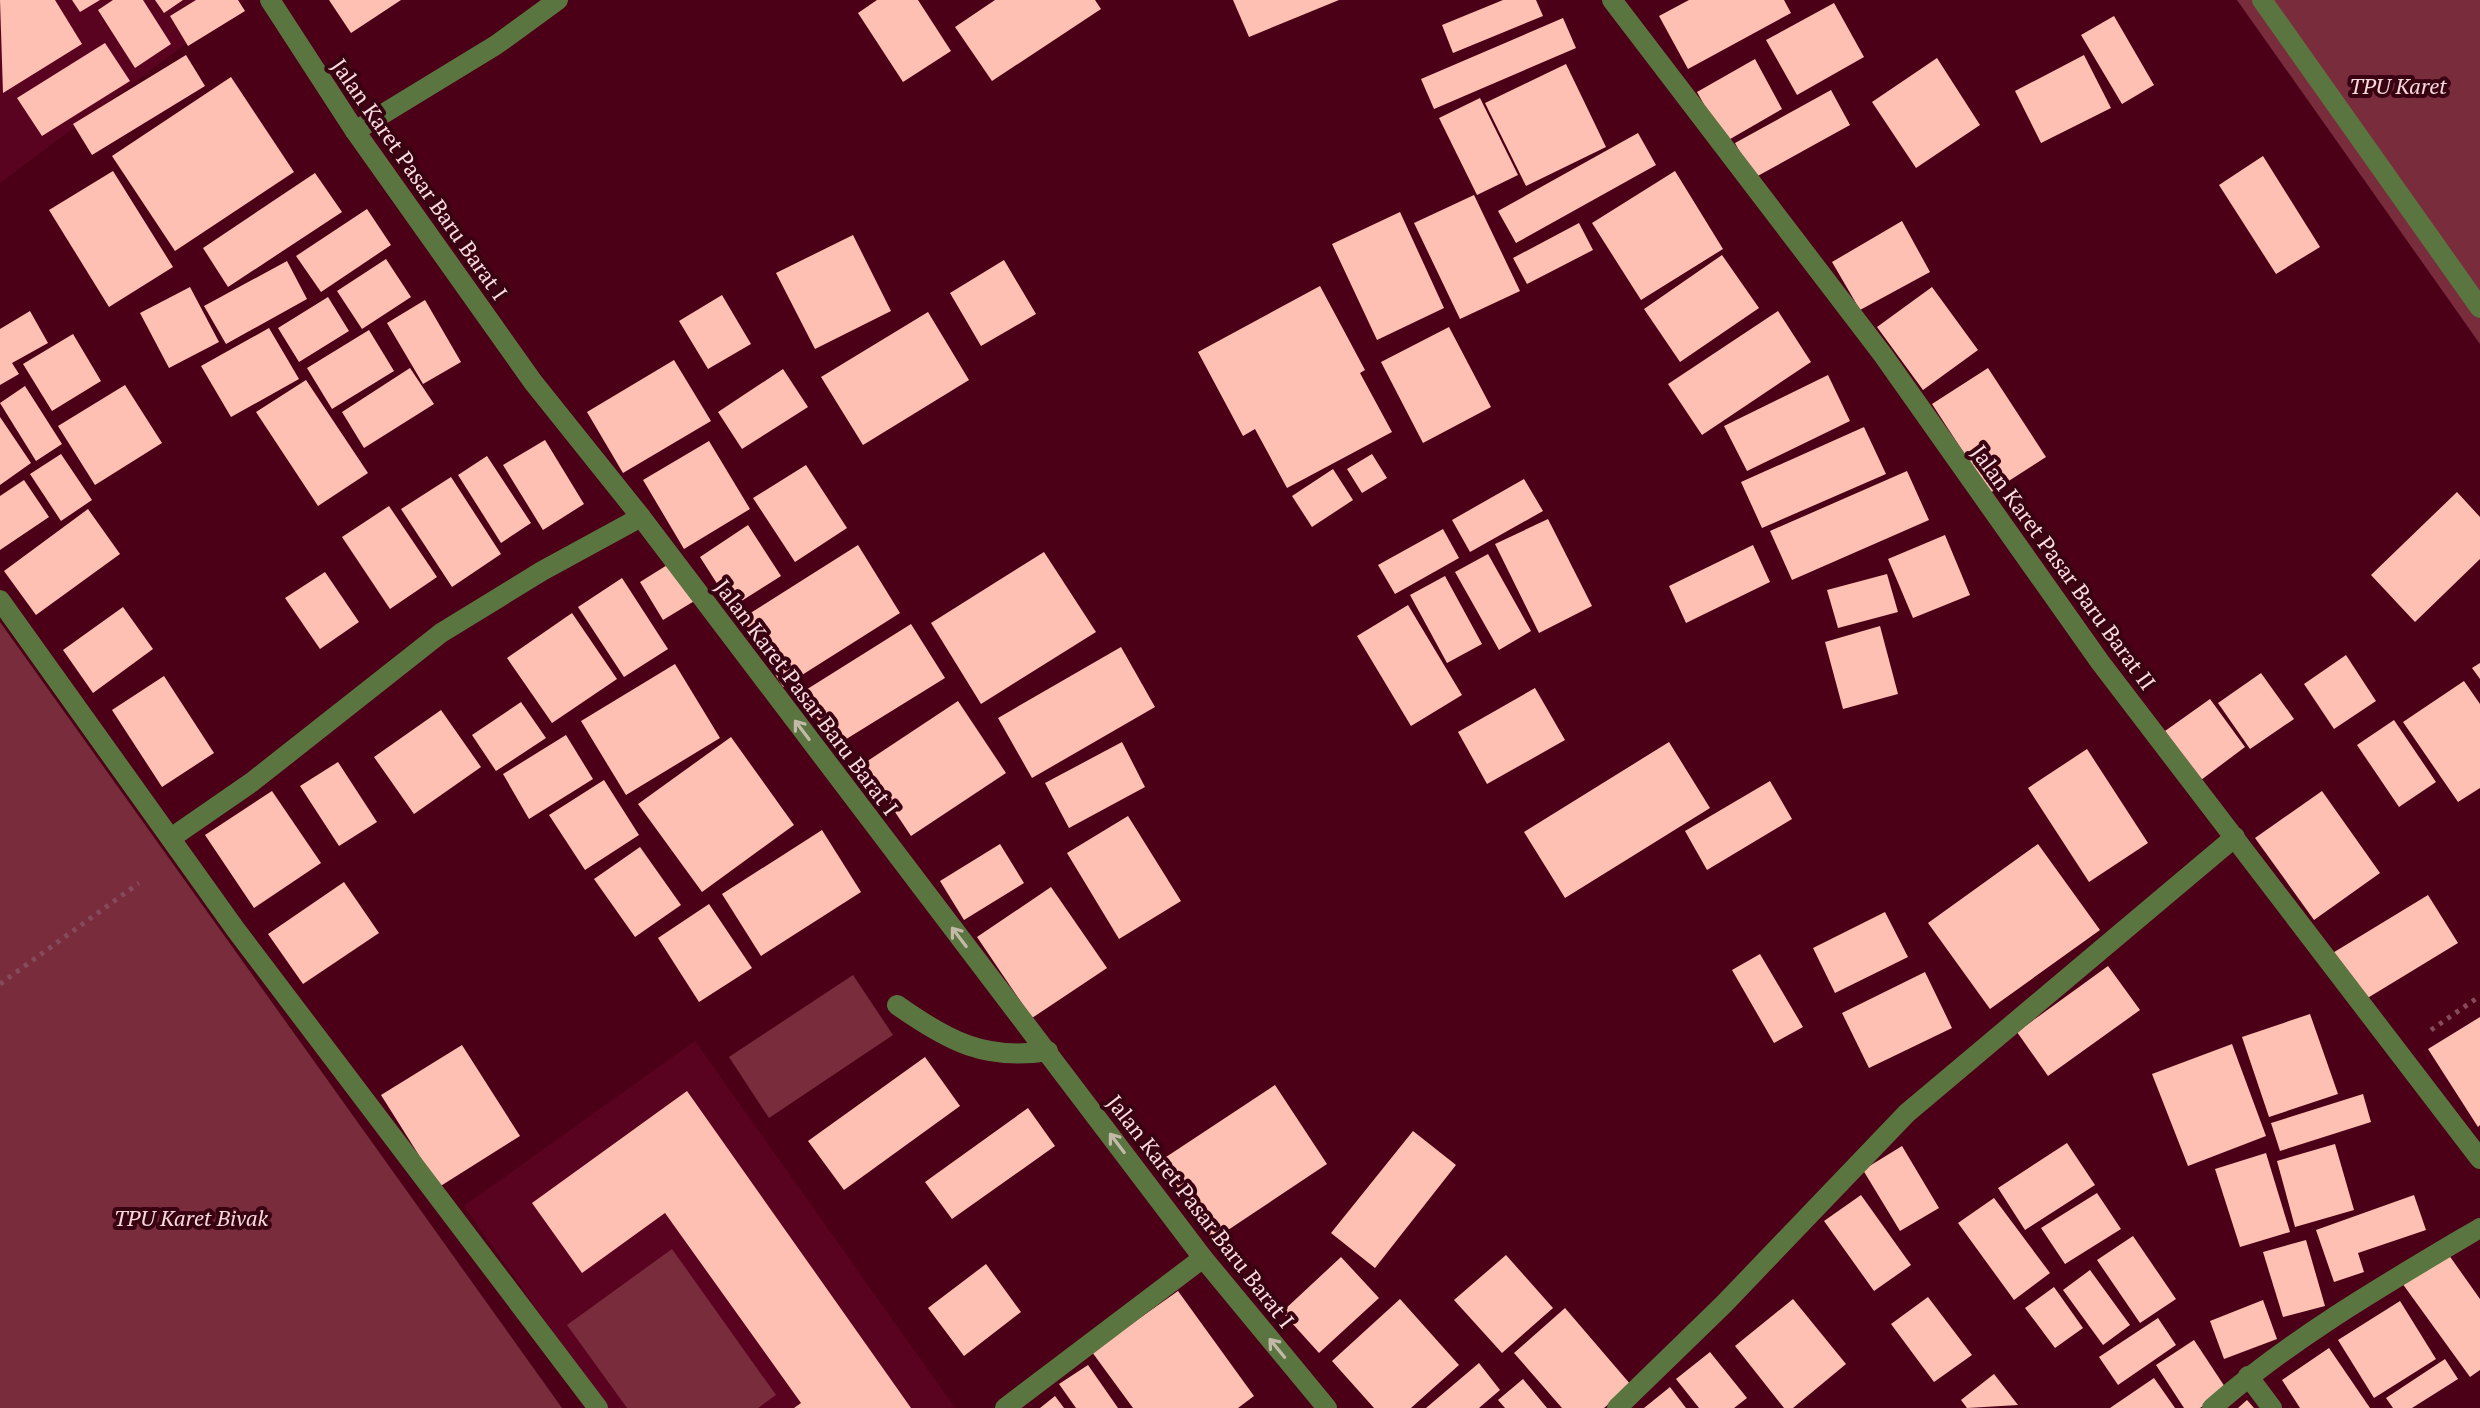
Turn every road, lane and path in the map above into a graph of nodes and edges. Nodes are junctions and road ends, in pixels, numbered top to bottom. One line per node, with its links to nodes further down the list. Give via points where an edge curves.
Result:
1 (270, 0): 5 (street, Jalan Karet Pasar Baru Barat I)
2 (558, 0): 5 (street, via 496,45)
3 (1612, 0): 9 (street, Jalan Karet Pasar Baru Barat II, via 1883,355 2100,662)
4 (2262, 0): 6 (street)
5 (355, 131): 7 (street, Jalan Karet Pasar Baru Barat I, via 533,382)
6 (2480, 308)
7 (641, 517): 10 (street, via 441,633 252,782); 15 (street, Jalan Karet Pasar Baru Barat I, one-way to 7)
8 (0, 600): 10 (street)
9 (2235, 837): 16 (street, Jalan Karet Pasar Baru Barat II); 24 (street, via 1907,1113)
10 (171, 838): 21 (street)
11 (139, 883): 12 (path)
12 (0, 984)
13 (2480, 996): 16 (path)
14 (897, 1005): 15 (street, via 927,1027 977,1051)
15 (1048, 1051): 19 (street, Jalan Karet Pasar Baru Barat I, one-way to 15)
16 (2397, 1053): 17 (street, Jalan Karet Pasar Baru Barat II)
17 (2480, 1159)
18 (2480, 1228): 20 (street, via 2361,1299)
19 (1203, 1258): 22 (street); 23 (street, Jalan Karet Pasar Baru Barat I, one-way to 19)
20 (2248, 1376): 25 (street); 26 (street)
21 (598, 1408)
22 (1005, 1408)
23 (1327, 1408)
24 (1617, 1408)
25 (2212, 1408)
26 (2272, 1408)

